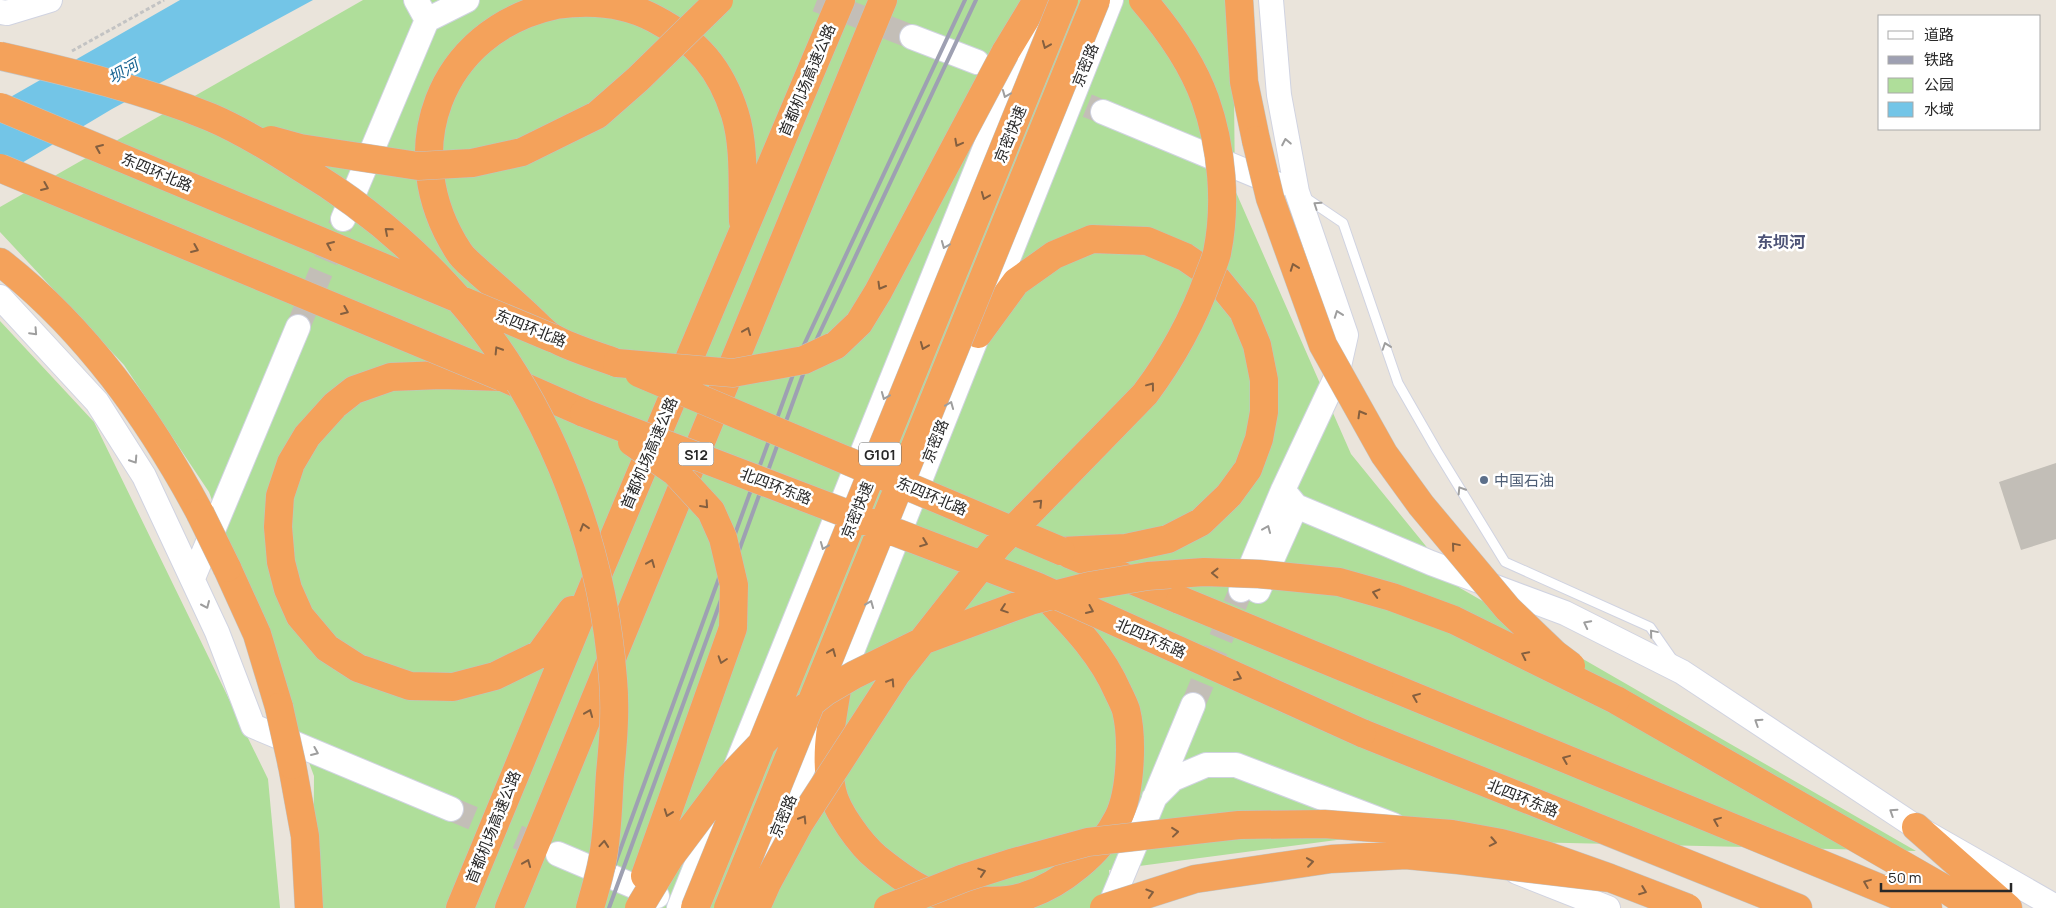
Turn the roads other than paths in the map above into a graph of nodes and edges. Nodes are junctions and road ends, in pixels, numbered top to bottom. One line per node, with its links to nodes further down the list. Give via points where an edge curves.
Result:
1 (50, 0): 15 (street, via 7,13)
2 (467, 0): 14 (street)
3 (719, 0): 21 (highway, bridge, via 597,115 522,152 472,163 418,166 300,148)
4 (841, 0): 25 (highway, 首都机场高速公路)
5 (884, 0): 53 (highway, S12, one-way to 5)
6 (1037, 0): 31 (highway, one-way to 31, bridge, via 1005,53 878,292 859,322 836,345 804,360 733,372)
7 (1044, 0): 55 (street, G101, one-way to 55)
8 (1064, 0): 56 (highway, 京密快速 / G101, one-way to 56, bridge)
9 (1096, 0): 57 (highway, 京密快速 / G101, one-way to 9, bridge)
10 (1110, 0): 29 (street, 京密路 / G101)
11 (1143, 0): 59 (highway, one-way to 11, bridge, via 799,824 897,673 997,546 1145,394 1164,368 1200,302 1217,254 1222,214 1215,136 1205,99 1192,70)
12 (1239, 0): 42 (highway, one-way to 12, bridge, via 1555,654 1508,609 1421,505 1384,454 1323,345 1270,198 1244,82)
13 (1272, 0): 23 (street, one-way to 13, via 1279,95)
14 (422, 10): 24 (street)
15 (0, 12)
16 (912, 37): 18 (street)
17 (0, 56): 21 (highway, bridge, via 162,100)
18 (977, 62)
19 (0, 107): 30 (highway, 东四环北路, one-way to 19, bridge)
20 (1103, 112): 23 (street)
21 (236, 131): 54 (highway, one-way to 21, bridge, via 602,861 613,742 614,682 606,619 592,552 557,456 527,395 492,340 445,284 362,208)
22 (0, 168): 32 (highway, one-way to 32, bridge)
23 (1297, 192): 34 (street, one-way to 23, via 1337,375 1346,335); 40 (lane, one-way to 23, via 1650,628 1505,562 1398,383 1343,223)
24 (343, 219)
25 (743, 230): 30 (highway, bridge, via 741,154 735,115 717,71 694,45 640,11 609,2 575,2 536,10 502,24 472,48 448,80 433,115 430,184 442,222 460,254); 36 (highway, 首都机场高速公路)
26 (0, 262): 51 (highway, bridge, via 66,321 106,366 177,470 226,568 257,634 280,707 305,836)
27 (0, 297): 37 (street, one-way to 37, via 97,402 144,476)
28 (298, 327): 37 (street)
29 (978, 334): 35 (highway, via 1016,282 1054,255 1092,239 1147,242 1185,256 1217,278 1243,312 1257,345 1264,380 1264,412 1259,439 1248,469 1229,495 1201,522 1168,540 1126,548); 41 (street, 京密路 / G101, one-way to 29)
30 (552, 338): 31 (highway, 东四环北路)
31 (617, 364): 35 (highway, 东四环北路, bridge)
32 (502, 377): 33 (highway, 北四环东路, bridge); 36 (highway, via 391,377 354,390 335,405 307,436 291,463 280,496 278,527 281,562 300,616 327,648 358,668 410,686 453,686 494,676 540,654)
33 (584, 413): 38 (highway, 北四环东路, one-way to 38, bridge); 49 (highway, one-way to 49, bridge, via 632,441 675,472 711,511 723,538 734,585 733,628)
34 (1290, 498): 39 (street); 40 (street, one-way to 34, via 1565,613 1431,563)
35 (1061, 551): 66 (highway, one-way to 35, bridge)
36 (599, 572): 52 (highway, 首都机场高速公路)
37 (193, 578): 45 (street, one-way to 45, via 253,726)
38 (1036, 586): 41 (highway, bridge, via 1092,647 1111,675 1126,709 1131,751 1118,817 1094,853 1058,880 1024,896 987,901 948,896 925,891 895,873 864,847 832,791 828,755); 65 (highway, 北四环东路, one-way to 65, bridge, via 1362,733)
39 (1248, 594)
40 (1682, 672): 46 (street, one-way to 40)
41 (837, 688): 58 (street, 京密路 / G101)
42 (1616, 700): 49 (highway, one-way to 49, bridge, via 1454,620 1339,582 1204,572 1148,576 1089,586 1030,600 927,639 825,692 770,735 730,777 670,857); 67 (highway)
43 (1206, 765): 44 (street, via 1173,779); 44 (street, via 1194,752 1190,741 1199,707); 63 (street, via 1236,765)
44 (1154, 798): 62 (street)
45 (451, 809)
46 (1916, 827): 50 (street); 68 (highway)
47 (558, 854): 49 (street)
48 (1610, 878): 60 (highway, one-way to 48, bridge, via 1011,862 1088,842 1239,825 1324,824 1452,834 1546,855); 61 (highway, one-way to 48, bridge, via 1195,879 1331,859 1406,855); 64 (highway, one-way to 64, bridge)
49 (643, 904)
50 (2056, 907)
51 (309, 908)
52 (460, 908)
53 (509, 908)
54 (590, 908)
55 (679, 908)
56 (696, 908)
57 (728, 908)
58 (744, 908)
59 (756, 908)
60 (888, 908)
61 (1104, 908)
62 (1109, 908)
63 (1608, 908)
64 (1688, 908)
65 (1798, 908)
66 (1928, 908)
67 (1974, 908)
68 (2008, 908)

